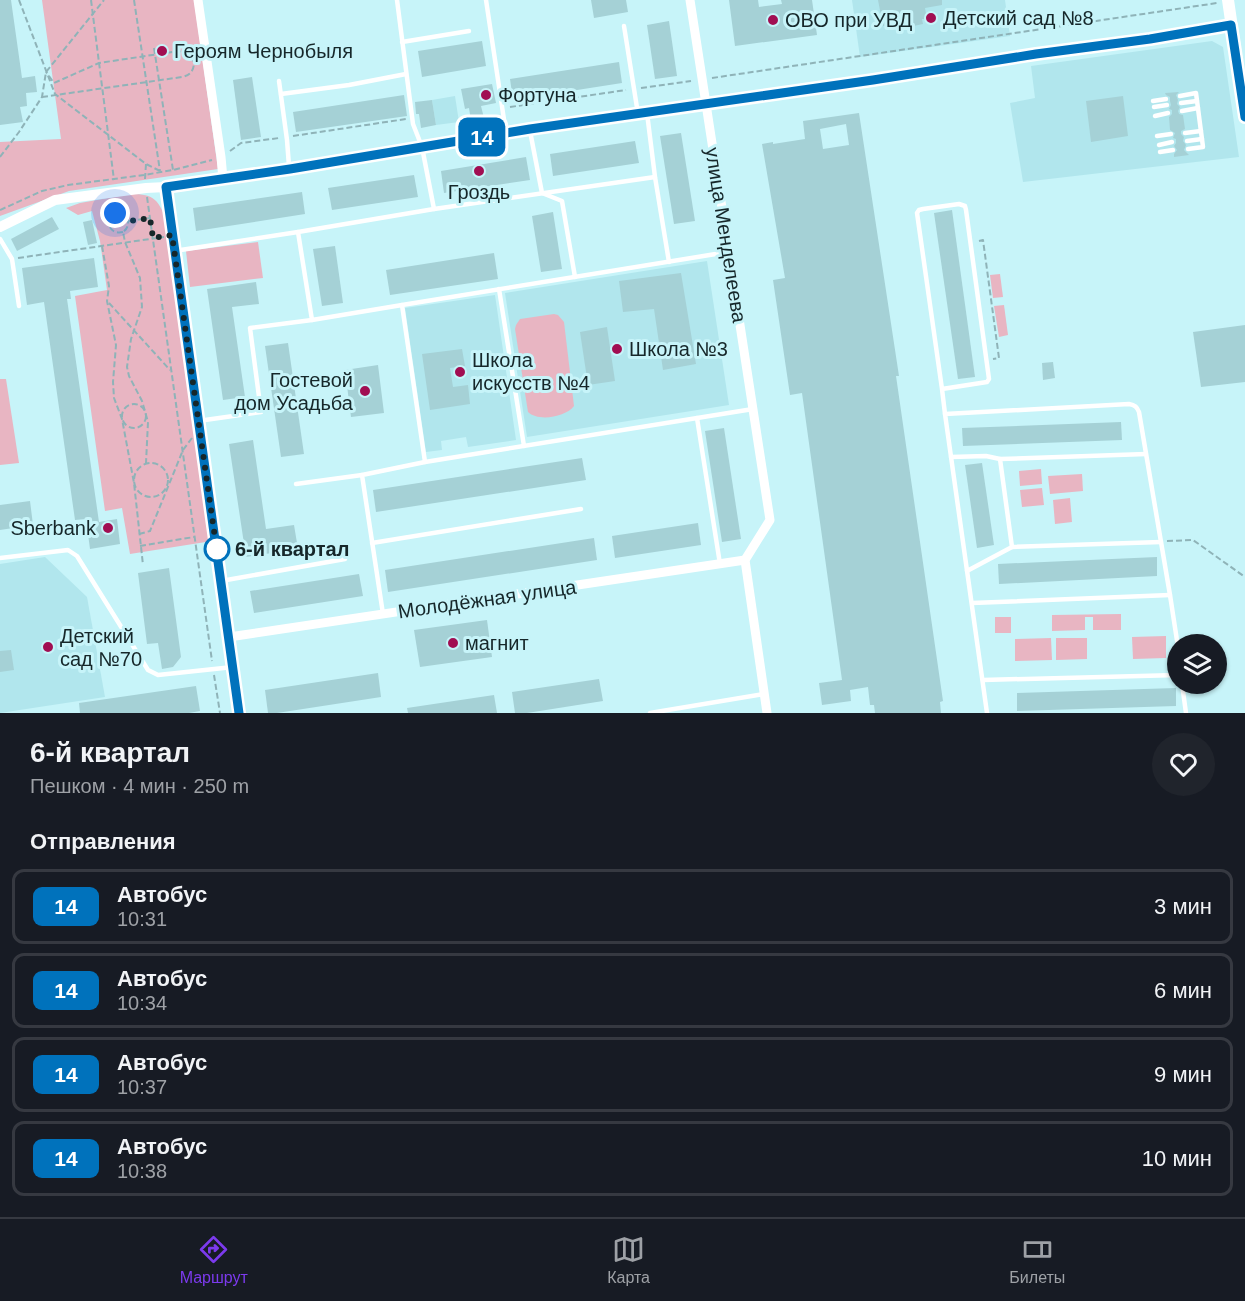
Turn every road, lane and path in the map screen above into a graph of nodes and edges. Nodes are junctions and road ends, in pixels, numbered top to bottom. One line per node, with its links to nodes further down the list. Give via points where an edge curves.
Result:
1 (19, 0): 19 (path)
2 (91, 0): 10 (path)
3 (104, 0): 10 (path)
4 (134, 0): 17 (path)
5 (198, 0): 63 (street)
6 (397, 0): 14 (lane)
7 (486, 0): 38 (lane)
8 (690, 0): 21 (street, улица Менделеева)
9 (1228, 0): 11 (main road); 21 (path)
10 (93, 14): 18 (path); 19 (path)
11 (1231, 25): 34 (street); 44 (main road)
12 (624, 26): 26 (lane)
13 (469, 31): 14 (lane)
14 (402, 42): 20 (lane)
15 (154, 48): 16 (path)
16 (155, 55): 17 (path); 22 (path); 22 (path, via 183,52 194,62 189,75)
17 (142, 57): 18 (path); 24 (path)
18 (99, 63): 19 (path, via 54,83); 25 (path)
19 (46, 72): 27 (path); 30 (path)
20 (406, 74): 28 (lane); 45 (lane)
21 (702, 79): 26 (path); 34 (street, улица Менделеева)
22 (159, 80): 24 (path); 66 (path)
23 (279, 81): 28 (lane)
24 (146, 82): 25 (path); 67 (path)
25 (102, 88): 27 (path); 52 (path)
26 (634, 89): 38 (path); 41 (lane)
27 (55, 94): 30 (path); 52 (path)
28 (281, 94): 53 (lane)
29 (1180, 96): 33 (lane, via 1196,93)
30 (42, 97): 62 (path)
31 (1166, 99): 32 (lane)
32 (1153, 101)
33 (1197, 101): 35 (lane); 39 (lane)
34 (706, 103): 41 (street); 89 (street, улица Менделеева)
35 (1181, 103)
36 (1167, 105): 37 (lane)
37 (1154, 107)
38 (502, 108): 48 (lane)
39 (1198, 108): 40 (lane); 47 (lane)
40 (1182, 111)
41 (643, 113): 46 (street); 69 (lane)
42 (1168, 113): 43 (lane)
43 (1155, 116)
44 (1245, 117)
45 (412, 118): 53 (path); 58 (lane)
46 (530, 129): 48 (street); 74 (lane)
47 (1201, 132): 49 (lane); 54 (lane)
48 (506, 133): 58 (street)
49 (1185, 133)
50 (1171, 134): 51 (lane)
51 (1157, 136)
52 (109, 137): 64 (path); 71 (path)
53 (287, 137): 63 (path, via 241,143); 65 (lane)
54 (1202, 139): 55 (lane); 59 (lane, via 1203,147)
55 (1186, 141)
56 (1172, 142): 57 (lane)
57 (1159, 145)
58 (422, 147): 65 (street); 75 (lane)
59 (1188, 149)
60 (1173, 150): 61 (lane)
61 (1160, 152)
62 (0, 157)
63 (221, 157): 66 (path); 70 (street)
64 (146, 164): 67 (path); 68 (path)
65 (290, 169): 70 (street)
66 (173, 170): 67 (path)
67 (160, 171): 68 (path)
68 (144, 175): 71 (path); 73 (path)
69 (655, 177): 74 (lane); 91 (lane)
70 (223, 179): 72 (street)
71 (114, 180): 76 (path, via 42,191)
72 (166, 187): 73 (street); 82 (street)
73 (146, 188): 77 (path); 79 (street, via 55,200)
74 (542, 193): 75 (lane); 92 (lane, via 562,201)
75 (434, 209): 81 (lane)
76 (0, 210)
77 (150, 218): 78 (path); 83 (path)
78 (129, 221): 80 (path); 80 (path, via 122,213 110,217 112,230)
79 (0, 227)
80 (123, 232): 86 (path)
81 (298, 232): 88 (lane); 97 (lane)
82 (172, 235): 83 (path); 88 (street)
83 (153, 238): 86 (path); 100 (path)
84 (0, 239): 90 (lane)
85 (971, 242): 99 (lane); 99 (path, via 983,240 999,358); 101 (lane, via 963,204 917,213)
86 (125, 243): 87 (path); 98 (path, via 140,278 142,307)
87 (102, 246): 90 (path); 94 (path)
88 (174, 251): 106 (street)
89 (729, 252): 91 (lane); 102 (street, улица Менделеева)
90 (12, 259): 96 (lane)
91 (669, 262): 92 (lane)
92 (575, 277): 93 (lane)
93 (499, 289): 95 (lane); 107 (lane)
94 (107, 301): 98 (path); 105 (path, via 116,345 114,399)
95 (402, 305): 97 (lane); 112 (lane)
96 (19, 306)
97 (312, 320): 106 (lane, via 250,328 261,412)
98 (134, 330): 100 (path); 113 (path, via 127,367 148,422)
99 (987, 360): 101 (lane, via 987,382)
100 (171, 371): 108 (path)
101 (942, 389): 103 (lane)
102 (753, 409): 104 (lane); 127 (street, улица Менделеева, via 770,520)
103 (945, 414): 109 (lane, via 1129,404 1139,412); 110 (lane)
104 (697, 418): 107 (lane); 128 (lane)
105 (123, 419): 105 (path, via 124,410 130,405 140,405 146,413 144,422 136,428); 115 (path)
106 (199, 424): 108 (path); 132 (street)
107 (524, 446): 112 (lane)
108 (183, 450): 117 (path); 120 (path)
109 (1146, 454): 111 (lane); 121 (lane)
110 (951, 457): 111 (lane); 130 (lane)
111 (1000, 459): 124 (lane)
112 (425, 462): 114 (lane)
113 (146, 463): 115 (path, via 138,469); 117 (path, via 164,468 168,474)
114 (362, 475): 116 (lane); 122 (lane)
115 (134, 483): 117 (path, via 140,494 148,497 159,496); 119 (path)
116 (296, 484)
117 (166, 489): 119 (path, via 150,531)
118 (581, 509): 122 (lane)
119 (139, 534): 123 (path)
120 (195, 537): 123 (path); 139 (path)
121 (1161, 542): 124 (lane); 131 (path, via 1193,540); 133 (lane)
122 (372, 543): 135 (lane)
123 (140, 546): 129 (path)
124 (1012, 547): 130 (lane)
125 (0, 558): 139 (lane, via 68,550 77,556 148,670 158,675)
126 (345, 559): 132 (lane)
127 (746, 560): 128 (street, Молодёжная улица); 142 (street)
128 (720, 564): 135 (street, Молодёжная улица)
129 (143, 565)
130 (967, 571): 134 (lane)
131 (1245, 577)
132 (221, 581): 137 (street)
133 (1170, 595): 134 (lane); 136 (lane)
134 (972, 603): 141 (lane)
135 (383, 614): 137 (street, Молодёжная улица)
136 (1176, 634)
137 (229, 638): 138 (street)
138 (233, 667): 139 (lane); 145 (street)
139 (214, 670): 144 (path)
140 (1167, 675): 141 (lane)
141 (982, 680): 148 (lane)
142 (764, 694): 146 (lane); 147 (street)
143 (1183, 694): 149 (lane)
144 (220, 713)
145 (239, 713)
146 (650, 713)
147 (766, 713)
148 (987, 713)
149 (1186, 713)

